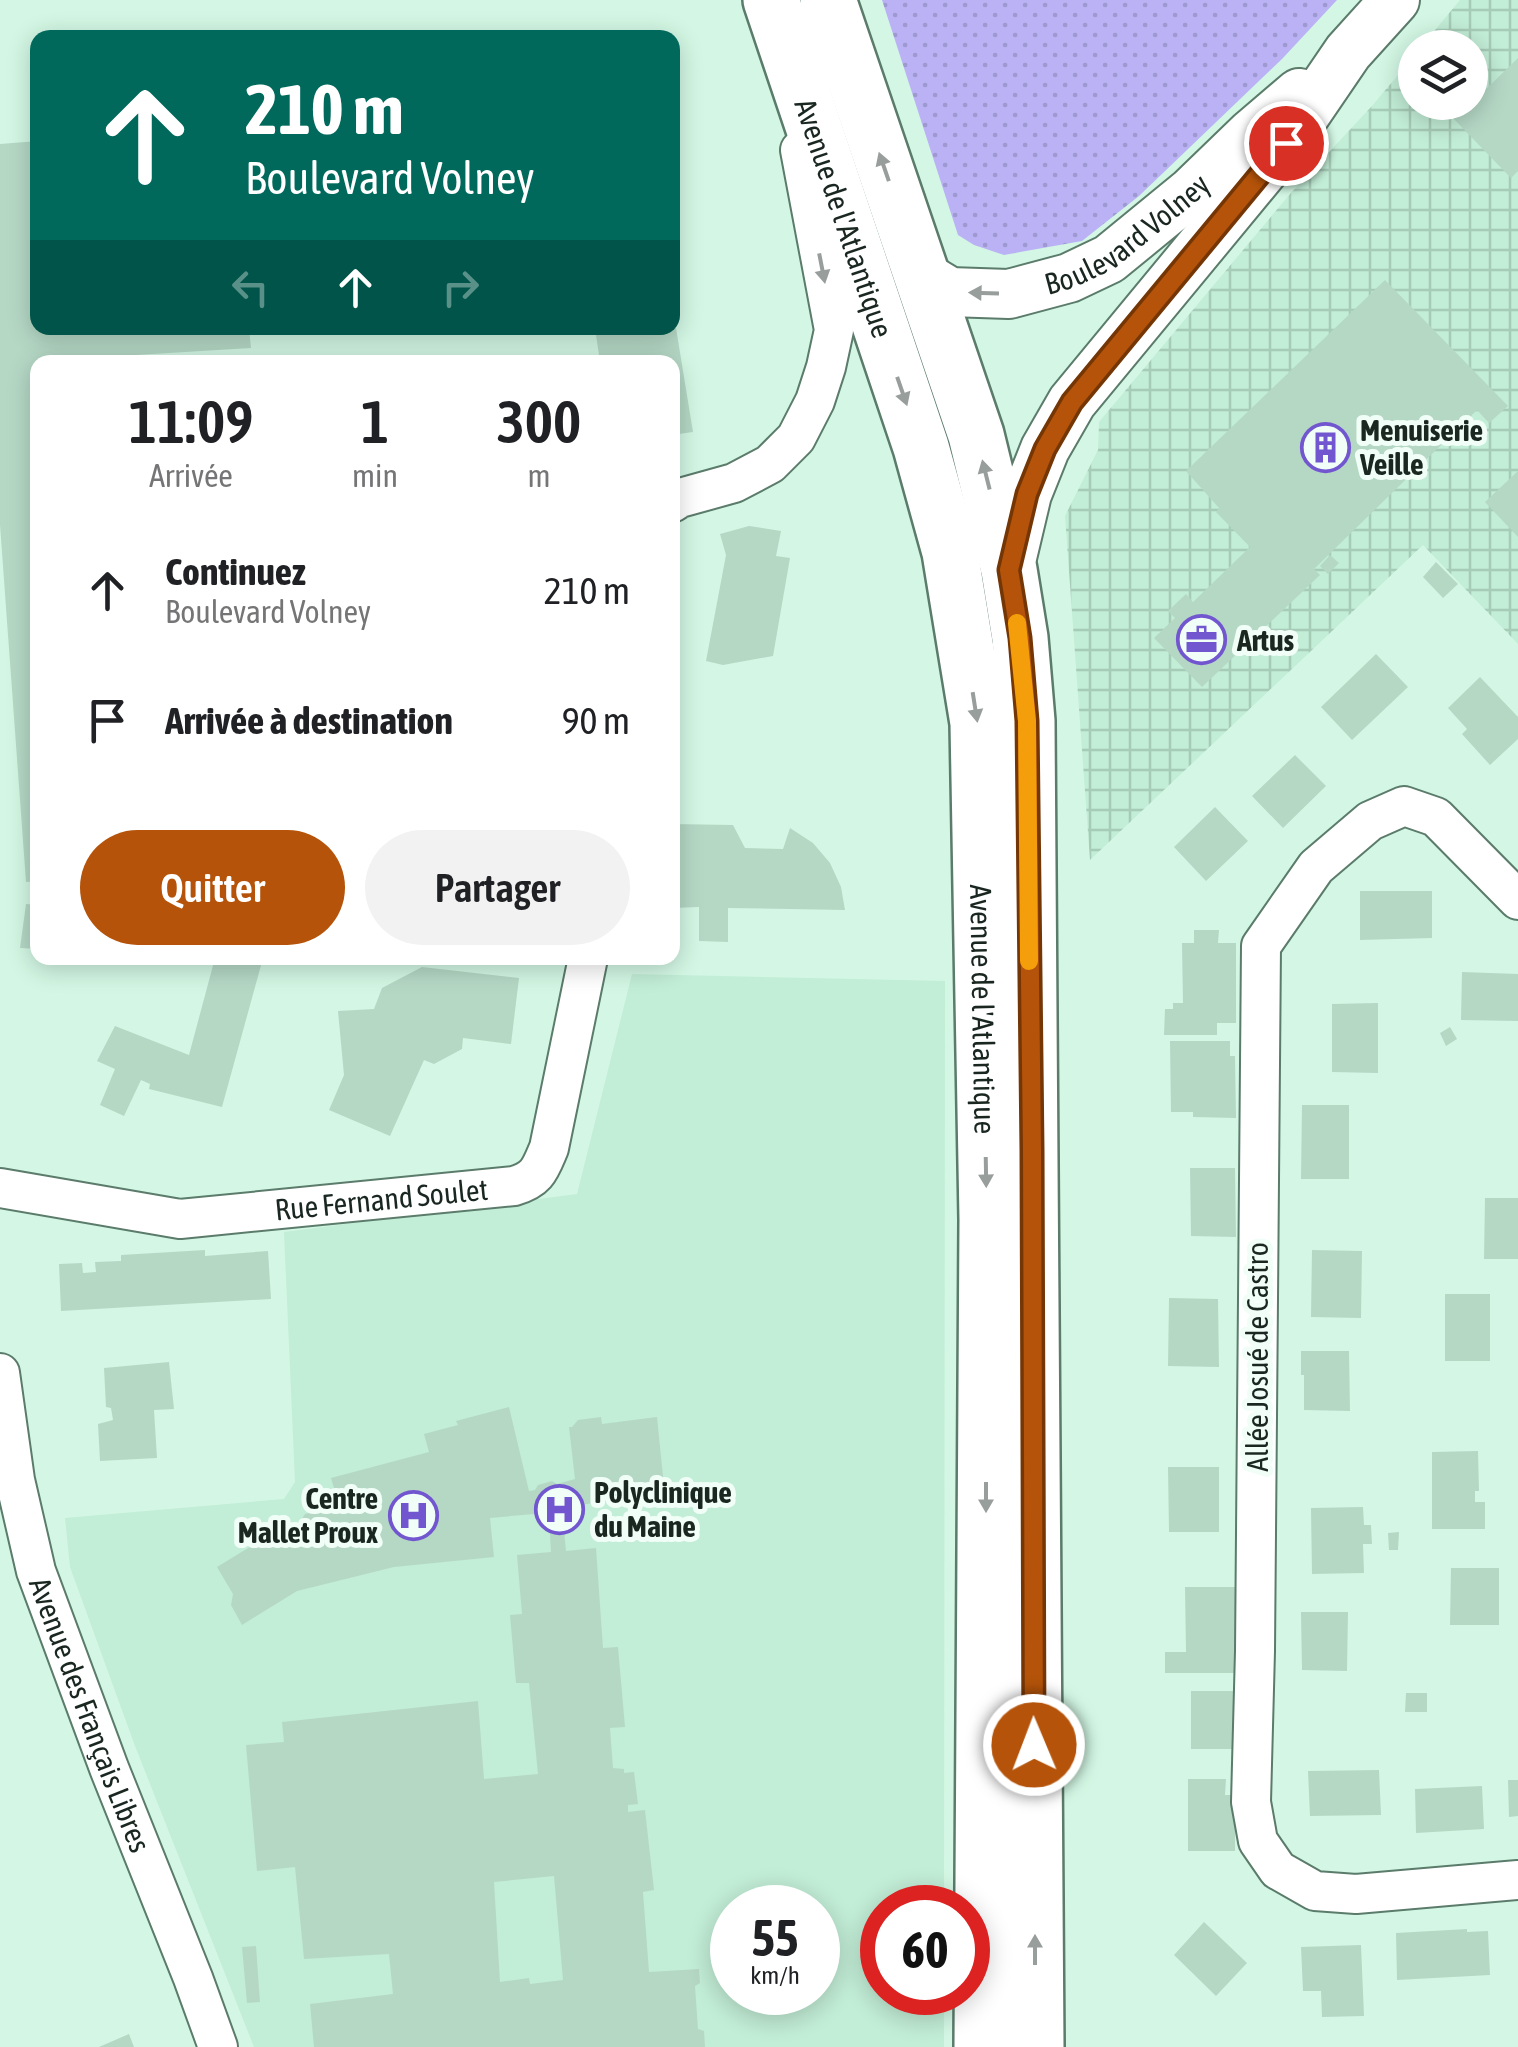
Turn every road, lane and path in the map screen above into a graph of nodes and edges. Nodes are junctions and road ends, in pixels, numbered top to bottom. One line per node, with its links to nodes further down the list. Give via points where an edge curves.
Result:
1 (771, 0): 6 (street, one-way to 6, via 834,330 814,402 796,438 770,464 734,483); 14 (main road, Avenue de l'Atlantique, one-way to 14, via 921,447 950,552 978,723 987,1220)
2 (828, 0): 5 (main road, Avenue de l'Atlantique, one-way to 2)
3 (1395, 0): 4 (street, Boulevard Volney)
4 (1348, 52): 5 (street, Boulevard Volney, one-way to 5, via 1109,259 1070,278 1009,294 950,292); 7 (street, Boulevard Volney, via 1286,143 1072,402 1027,494)
5 (920, 274): 7 (main road, Avenue de l'Atlantique, one-way to 5, via 976,434)
6 (680, 498)
7 (1009, 570): 15 (main road, Avenue de l'Atlantique, one-way to 7, via 1027,721)
8 (1518, 900): 12 (street, Allée Josué de Castro, via 1436,817 1404,806 1370,820 1316,867 1261,946 1251,1802 1258,1841 1278,1870 1315,1891 1356,1894)
9 (587, 965): 10 (street, Rue Fernand Soulet, via 549,1148 528,1182 180,1218)
10 (0, 1188)
11 (0, 1373): 13 (street, Avenue des Français Libres, via 36,1571)
12 (1518, 1880)
13 (218, 2047)
14 (982, 2047)
15 (1036, 2047)

